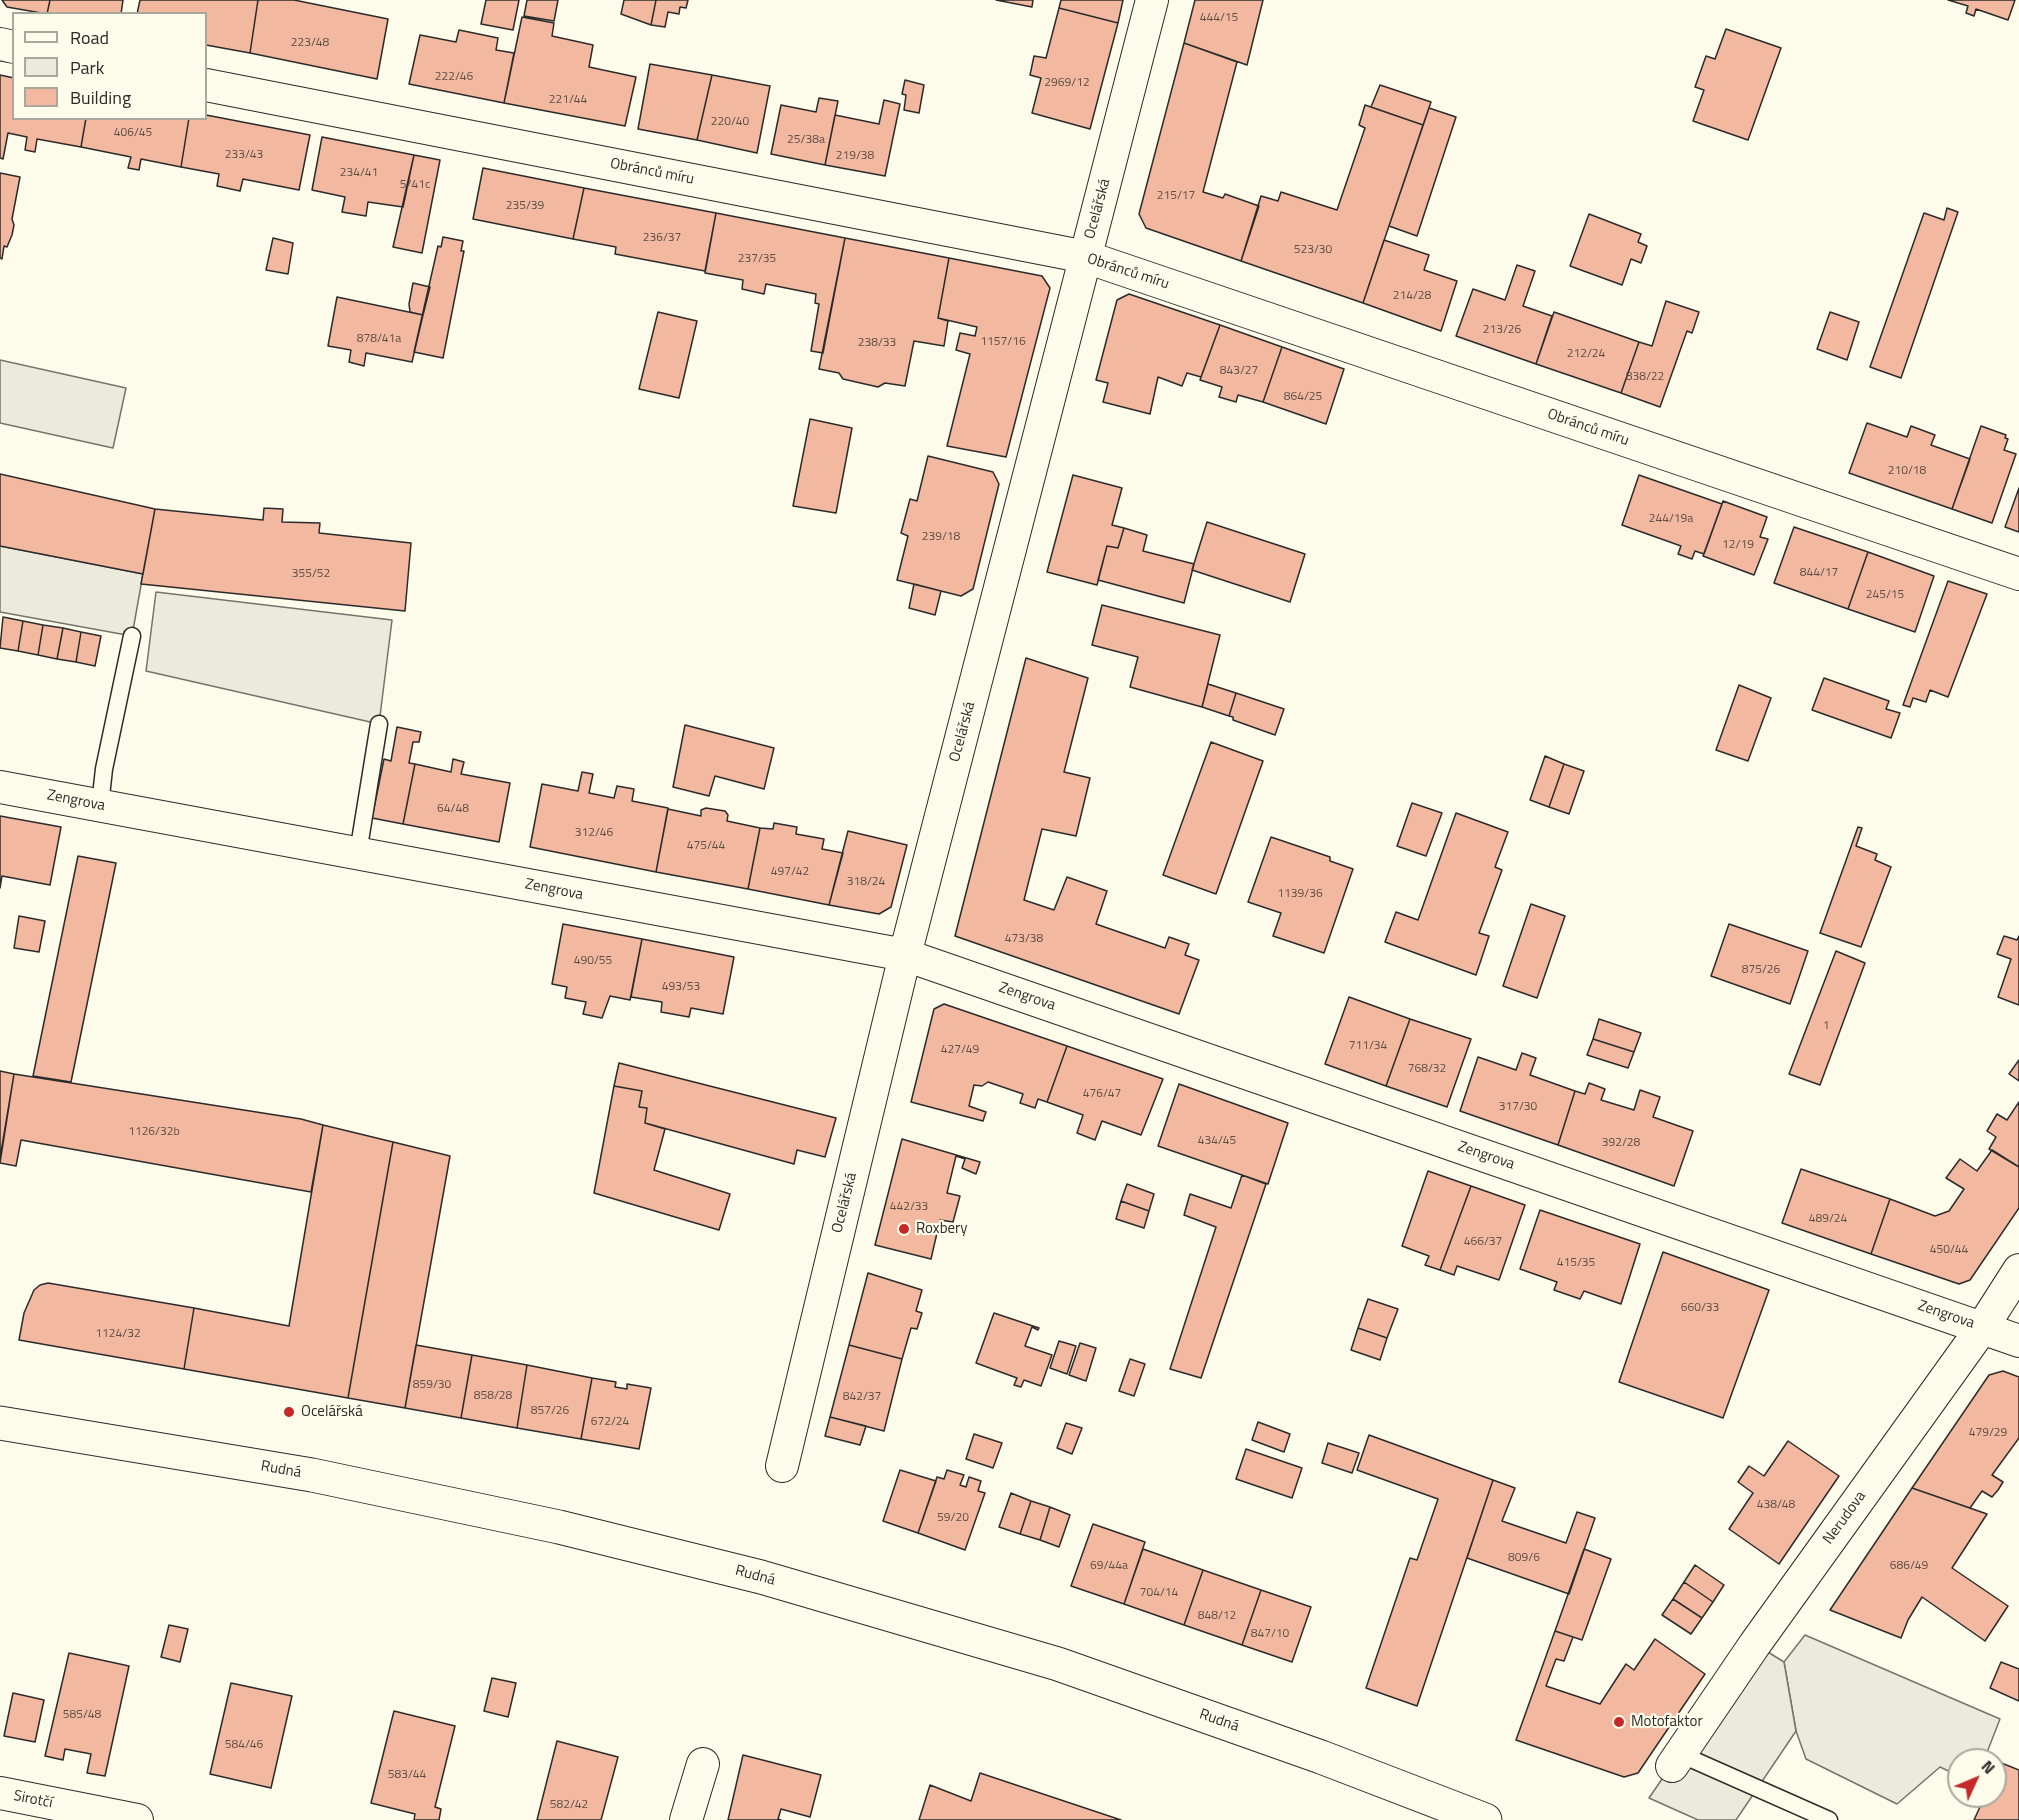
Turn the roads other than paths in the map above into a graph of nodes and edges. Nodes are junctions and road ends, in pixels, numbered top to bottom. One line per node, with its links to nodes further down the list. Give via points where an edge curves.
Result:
1 (1152, 0): 3 (street, Ocelářská)
2 (207, 85): 3 (street, Obránců míru)
3 (1086, 257): 4 (street, Obránců míru); 10 (street, Ocelářská)
4 (2019, 574)
5 (132, 636): 8 (lane)
6 (379, 724): 9 (lane)
7 (0, 787): 8 (street, Zengrova)
8 (100, 805): 9 (street, Zengrova)
9 (358, 853): 10 (street, Zengrova)
10 (905, 955): 12 (street, Zengrova); 15 (street, Ocelářská)
11 (2019, 1270): 12 (street, Nerudova)
12 (1982, 1328): 13 (street, Zengrova); 16 (street, Nerudova)
13 (2019, 1341)
14 (0, 1423): 21 (main road, Rudná, via 356,1484 559,1527 761,1577 1058,1664)
15 (782, 1466)
16 (1676, 1760): 22 (lane)
17 (703, 1764): 20 (street)
18 (0, 1793): 19 (street, Sirotčí)
19 (137, 1820)
20 (687, 1820)
21 (1485, 1820)
22 (1829, 1820)

